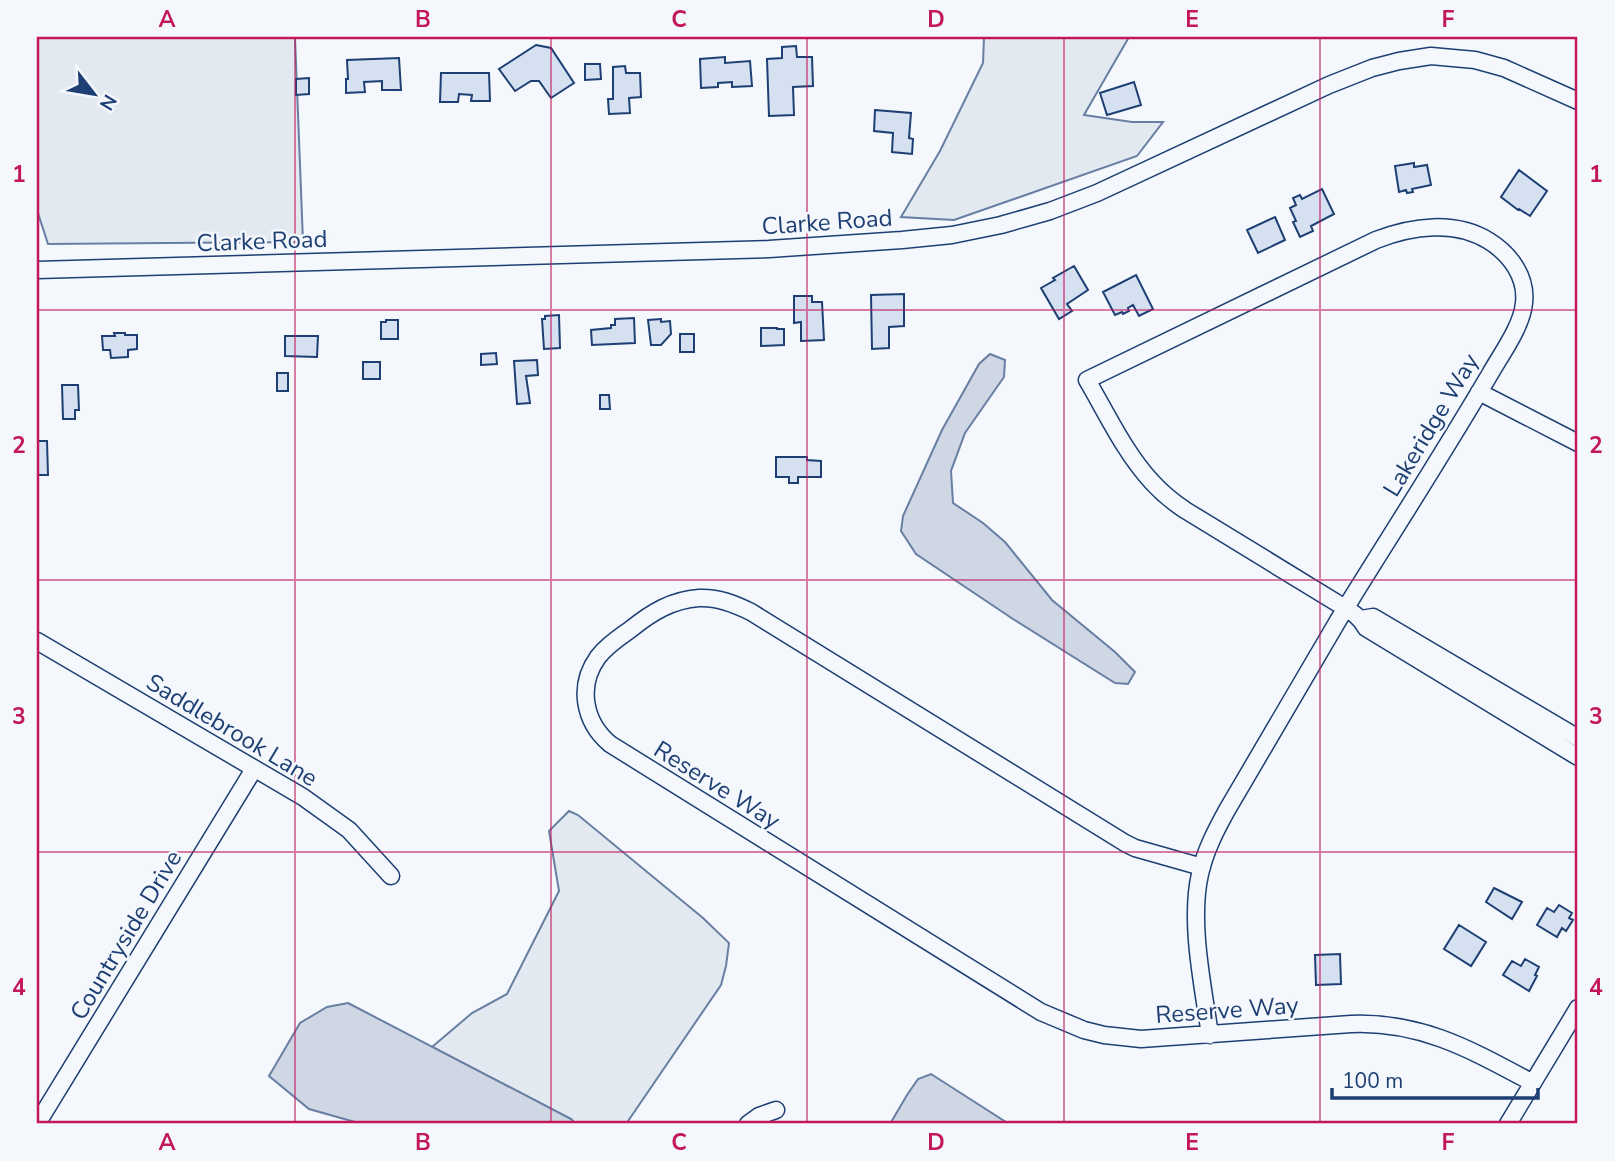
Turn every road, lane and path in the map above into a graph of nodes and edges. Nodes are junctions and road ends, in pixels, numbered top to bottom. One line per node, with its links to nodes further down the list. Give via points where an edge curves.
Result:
1 (1578, 101): 2 (street, Clarke Road, via 1475,60 1431,57 1399,61 1329,85 1050,211 952,235 769,249)
2 (37, 270)
3 (1479, 392): 4 (street); 5 (street, Lakeridge Way); 5 (street, Lakeridge Way, via 1522,316 1522,279 1507,256 1485,239 1427,228 1403,230 1376,240 1087,380 1133,458 1164,494)
4 (1578, 443)
5 (1346, 608): 6 (street); 11 (street, Lakeridge Way, via 1227,810)
6 (1361, 619): 8 (street, via 1373,617); 9 (street, via 1366,628)
7 (37, 640): 10 (street, Saddlebrook Lane)
8 (1578, 738)
9 (1578, 757)
10 (254, 769): 12 (street, Saddlebrook Lane, via 349,830); 17 (street, Countryside Drive)
11 (1202, 867): 14 (street, Lakeridge Way, via 1197,928); 14 (street, Reserve Way, via 1115,838 751,612 725,601 681,601 652,612 605,649 588,677 589,715 610,744 1041,1012 1104,1035 1142,1039)
12 (391, 876)
13 (1578, 1008): 15 (street)
14 (1210, 1035): 15 (street, Reserve Way, via 1366,1023 1397,1026 1442,1037)
15 (1533, 1083): 19 (street)
16 (776, 1111): 18 (street)
17 (37, 1124)
18 (748, 1124)
19 (1508, 1124)

